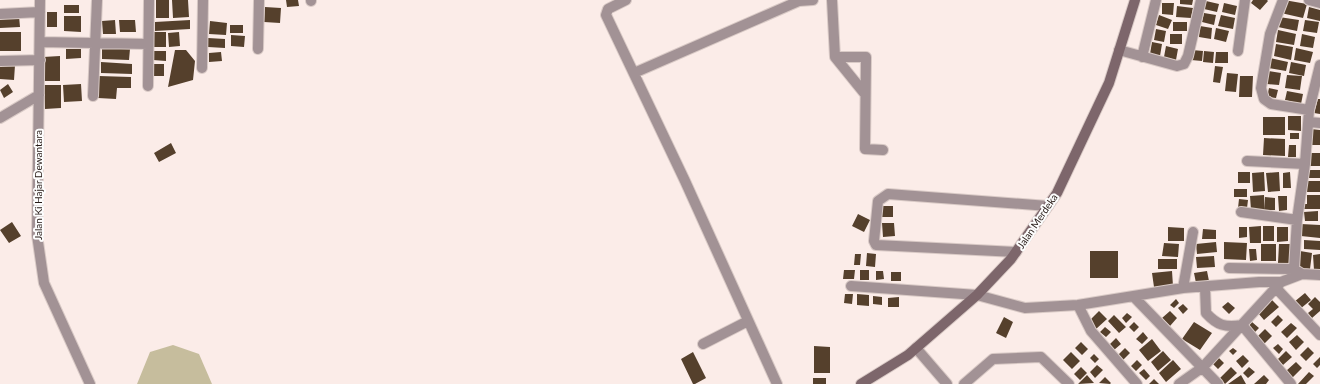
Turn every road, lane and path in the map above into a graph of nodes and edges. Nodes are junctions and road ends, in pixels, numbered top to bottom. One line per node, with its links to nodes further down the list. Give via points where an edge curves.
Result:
1 (40, 0): 16 (street, Jalan Ki Hajar Dewantara)
2 (97, 0): 19 (street)
3 (149, 0): 20 (street)
4 (203, 0): 29 (street)
5 (259, 0): 21 (street)
6 (626, 0): 30 (street, via 608,9 606,15)
7 (813, 0): 30 (street, via 800,1)
8 (832, 0): 24 (street)
9 (1135, 0): 22 (street, Jalan Merdeka)
10 (1156, 0): 25 (street)
11 (1201, 0): 25 (street, via 1184,64 1177,66)
12 (1245, 0): 23 (street)
13 (1283, 0): 35 (street, via 1270,34 1260,88 1264,99 1270,104)
14 (1310, 0): 15 (street)
15 (1320, 3)
16 (40, 12): 17 (street); 18 (street, Jalan Ki Hajar Dewantara)
17 (0, 14)
18 (40, 42): 19 (street); 26 (street, Jalan Ki Hajar Dewantara)
19 (94, 43): 20 (street); 34 (street)
20 (148, 44): 31 (street)
21 (258, 48)
22 (1119, 50): 25 (street); 42 (street, Jalan Merdeka, via 1109,83)
23 (1238, 51)
24 (835, 57): 32 (street); 32 (street, via 866,57)
25 (1142, 57)
26 (40, 60): 27 (street); 33 (street, Jalan Ki Hajar Dewantara)
27 (0, 61)
28 (1320, 65): 35 (street)
29 (202, 68)
30 (634, 73): 57 (street)
31 (148, 86)
32 (865, 94): 39 (street, via 865,149)
33 (39, 95): 36 (street); 63 (street, Jalan Ki Hajar Dewantara, via 37,235 44,283)
34 (93, 96)
35 (1310, 110): 37 (street)
36 (0, 118)
37 (1309, 122): 38 (street); 41 (street)
38 (1320, 123)
39 (884, 150)
40 (1247, 161): 41 (street)
41 (1305, 164): 44 (street)
42 (1048, 206): 46 (street, Jalan Merdeka); 46 (street, via 888,194 878,201 874,241 876,245)
43 (1241, 212): 44 (street)
44 (1297, 220): 48 (street)
45 (1193, 232): 53 (street)
46 (1016, 252): 54 (street, Jalan Merdeka)
47 (1229, 268): 48 (street)
48 (1298, 271): 49 (street); 50 (street)
49 (1320, 275)
50 (1278, 285): 52 (street, via 1259,282); 58 (street); 59 (street)
51 (851, 286): 54 (street)
52 (1205, 287): 53 (street); 58 (street, via 1204,307 1209,317 1219,325)
53 (1183, 288): 55 (street)
54 (977, 295): 56 (street, via 1025,308); 61 (street, Jalan Merdeka)
55 (1134, 296): 56 (street); 62 (street)
56 (1078, 305): 69 (street, via 1091,331)
57 (748, 321): 60 (street); 64 (street)
58 (1242, 325): 62 (street); 72 (street)
59 (1320, 335)
60 (703, 344)
61 (916, 348): 65 (street, Jalan Merdeka, via 908,356); 66 (street)
62 (1203, 367): 70 (street); 71 (street)
63 (90, 384)
64 (777, 384)
65 (861, 384)
66 (947, 384)
67 (964, 384): 68 (street, via 993,359 1041,357)
68 (1069, 384)
69 (1137, 384)
70 (1179, 384)
71 (1218, 384)
72 (1291, 384)

